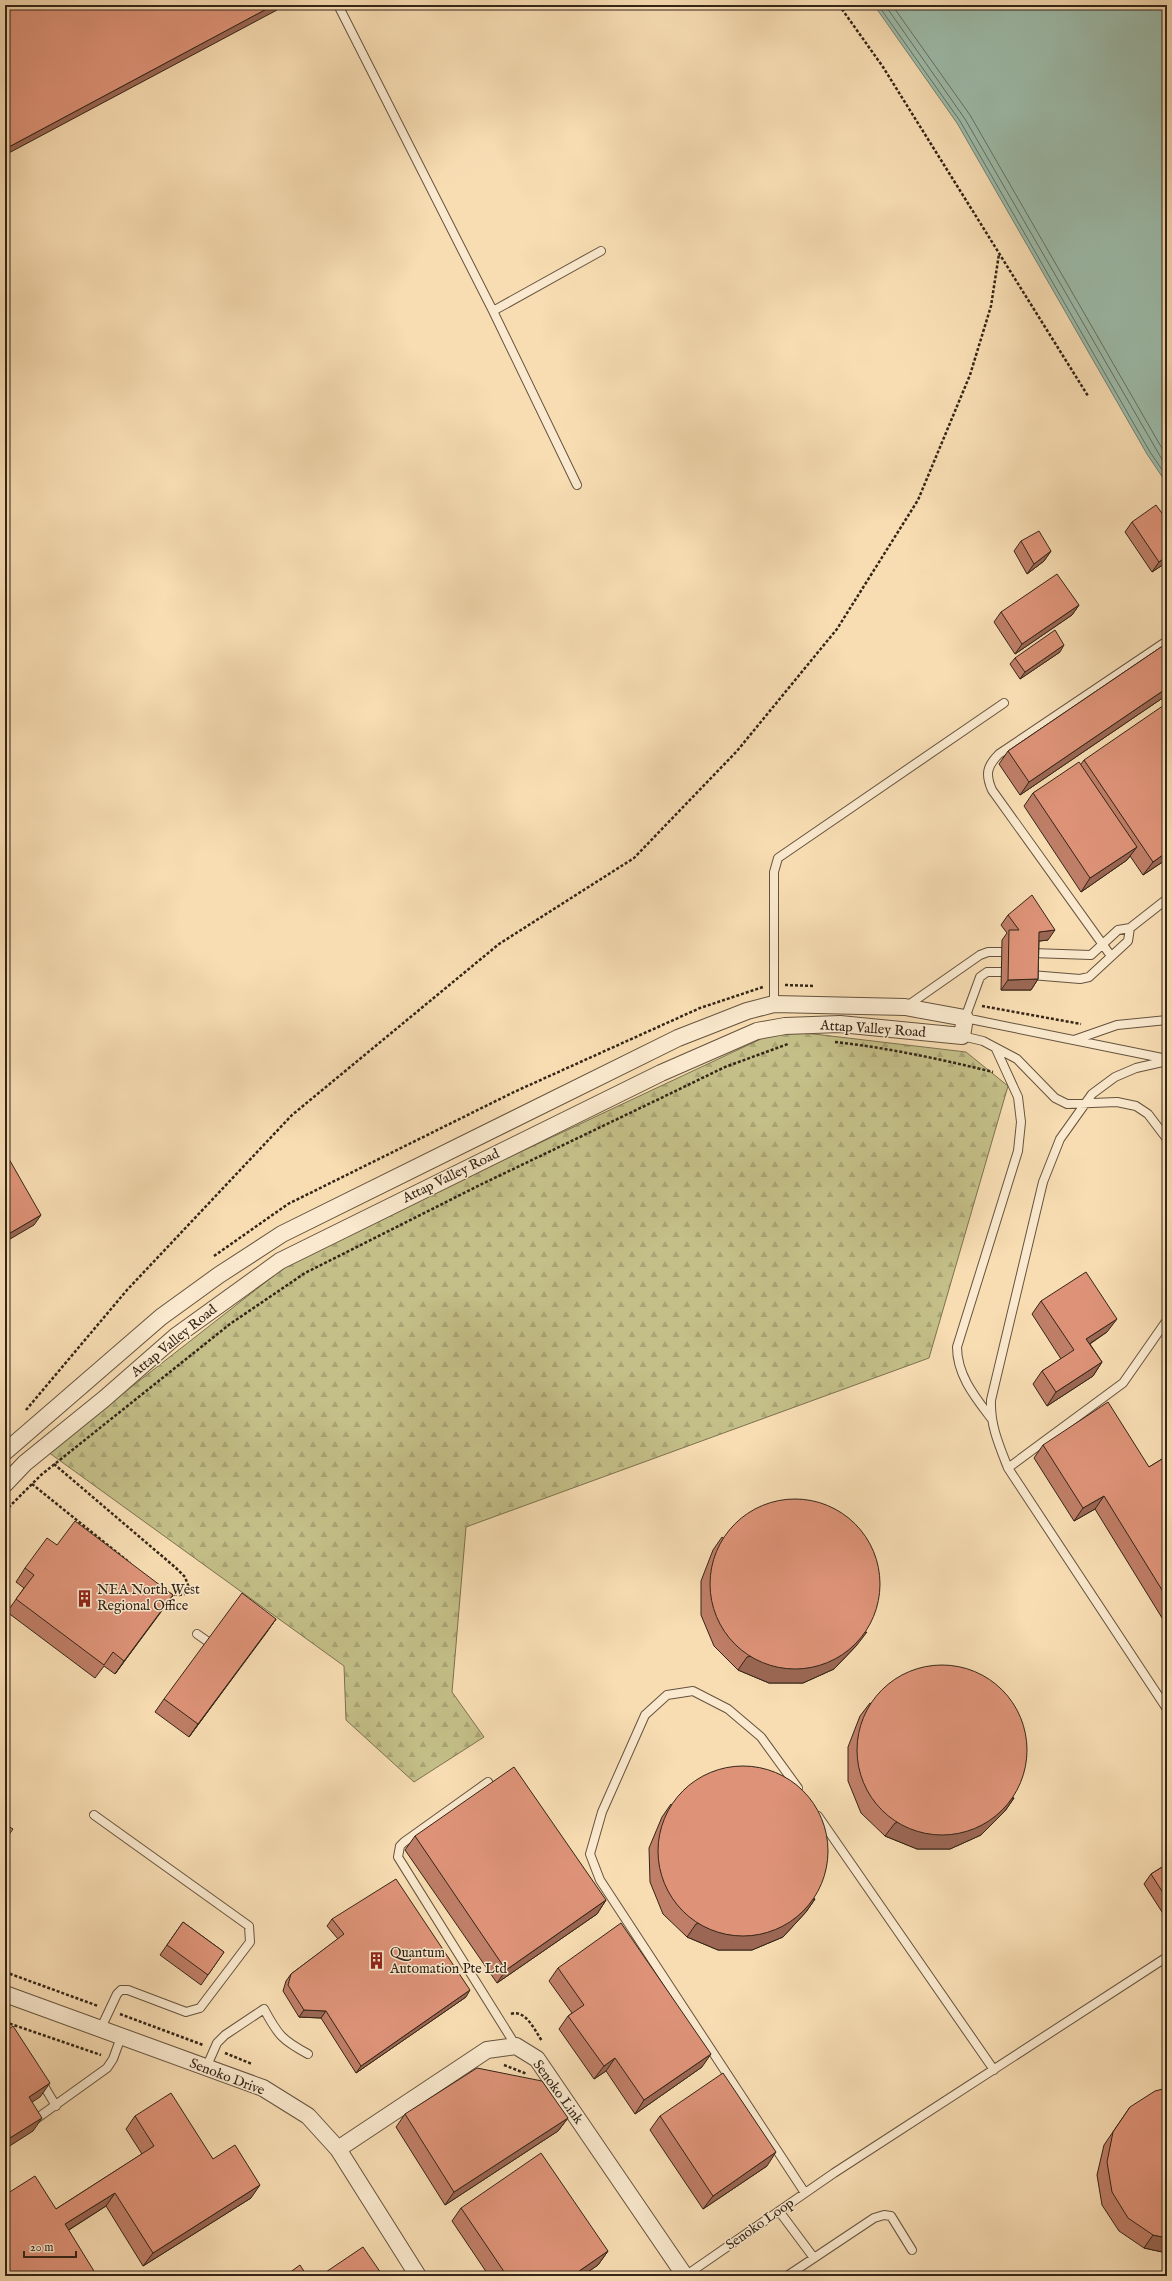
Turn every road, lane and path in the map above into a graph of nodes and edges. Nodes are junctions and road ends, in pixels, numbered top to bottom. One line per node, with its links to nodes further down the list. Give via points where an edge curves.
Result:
1 (338, 5): 5 (lane)
2 (840, 5): 4 (path, via 883,67)
3 (601, 251): 5 (lane)
4 (999, 254): 6 (path); 34 (path, via 991,306 970,376 918,500 837,629 737,751 634,858 499,944 292,1115 127,1290)
5 (493, 311): 7 (lane)
6 (1088, 396)
7 (577, 485)
8 (1167, 641): 12 (lane, via 999,754 990,762 987,770 992,790)
9 (1004, 702): 18 (lane, via 778,858 774,872)
10 (1167, 900): 11 (lane)
11 (1130, 928): 12 (lane, via 1118,930); 15 (lane, via 1128,941)
12 (1103, 945): 14 (lane, via 1086,956); 15 (lane)
13 (1001, 952): 19 (lane, via 980,955)
14 (1032, 953)
15 (1111, 956): 17 (lane, via 1084,979)
16 (1001, 972): 20 (lane, via 987,972 980,977)
17 (1031, 975)
18 (774, 1004): 19 (street, Attap Valley Road); 31 (street, Attap Valley Road, via 747,1010 678,1038 282,1234 219,1275)
19 (905, 1008): 20 (street, Attap Valley Road)
20 (965, 1018): 22 (street); 23 (lane)
21 (1167, 1020): 23 (lane, via 1117,1025)
22 (962, 1036): 26 (lane, via 983,1041); 33 (street, Attap Valley Road, via 840,1024 785,1026 757,1031 661,1073 280,1261)
23 (1074, 1040): 27 (lane)
24 (831, 1042): 28 (path, via 930,1056)
25 (793, 1044): 37 (path, via 786,1044 719,1071 482,1184 305,1273 230,1324)
26 (996, 1049): 28 (lane); 29 (lane, via 1017,1058 1055,1098 1067,1104)
27 (1167, 1060): 29 (lane, via 1136,1068 1115,1078 1092,1094)
28 (1007, 1076): 35 (lane, via 1018,1097 1021,1122 1018,1151 957,1347 957,1362 969,1386)
29 (1085, 1104): 30 (lane, via 1117,1102 1136,1106 1148,1114); 35 (lane, via 1060,1139 1043,1182 991,1400)
30 (1167, 1139)
31 (162, 1317): 33 (street); 36 (street, Attap Valley Road)
32 (1167, 1320): 38 (lane, via 1123,1383)
33 (176, 1336): 36 (street, Attap Valley Road, via 104,1399)
34 (24, 1412)
35 (991, 1418): 38 (lane, via 994,1434)
36 (15, 1454): 39 (street, Attap Valley Road)
37 (54, 1464): 40 (path); 43 (path, via 176,1568)
38 (1008, 1468): 48 (lane)
39 (5, 1484)
40 (32, 1484): 41 (path); 42 (path)
41 (5, 1511)
42 (131, 1564)
43 (189, 1588)
44 (164, 1591): 45 (path, via 179,1595)
45 (194, 1592)
46 (197, 1634): 47 (lane)
47 (207, 1642)
48 (1167, 1709)
49 (488, 1782): 58 (lane, via 404,1842 400,1846 398,1857)
50 (802, 1794): 75 (lane, via 762,1737 728,1709 693,1691 667,1696 645,1715 602,1812 590,1854 600,1880)
51 (811, 1806): 70 (lane)
52 (94, 1815): 56 (lane, via 249,1926 251,1932 250,1942 200,2008 186,2012 128,1990 121,1990)
53 (1167, 1957): 70 (lane, Senoko Loop)
54 (5, 1972): 56 (path)
55 (5, 1994): 59 (street, Senoko Drive)
56 (109, 2010): 59 (lane); 63 (path)
57 (5, 2022): 65 (path)
58 (501, 2022): 61 (lane); 62 (path, via 512,2014 523,2015)
59 (100, 2030): 60 (street, Senoko Drive)
60 (121, 2037): 65 (lane); 68 (street, Senoko Drive)
61 (516, 2046): 74 (street, via 486,2050); 80 (street, Senoko Link, via 537,2059)
62 (546, 2047)
63 (214, 2049): 64 (lane, via 226,2035 264,2010 276,2033 286,2043); 67 (path); 68 (lane)
64 (308, 2054)
65 (113, 2059): 72 (lane, via 107,2068)
66 (501, 2064): 71 (path)
67 (255, 2066)
68 (206, 2068): 74 (street, Senoko Drive, via 263,2088 308,2116)
69 (35, 2070): 72 (lane)
70 (994, 2070): 75 (lane, Senoko Loop)
71 (530, 2075)
72 (56, 2106): 73 (lane)
73 (36, 2119)
74 (338, 2149): 79 (street, Senoko Drive)
75 (805, 2193): 76 (lane, Senoko Loop)
76 (779, 2211): 78 (lane); 80 (lane, Senoko Loop)
77 (912, 2250): 78 (lane, via 891,2216 884,2215 874,2218)
78 (814, 2258): 81 (lane)
79 (418, 2276)
80 (685, 2276)
81 (787, 2276)

